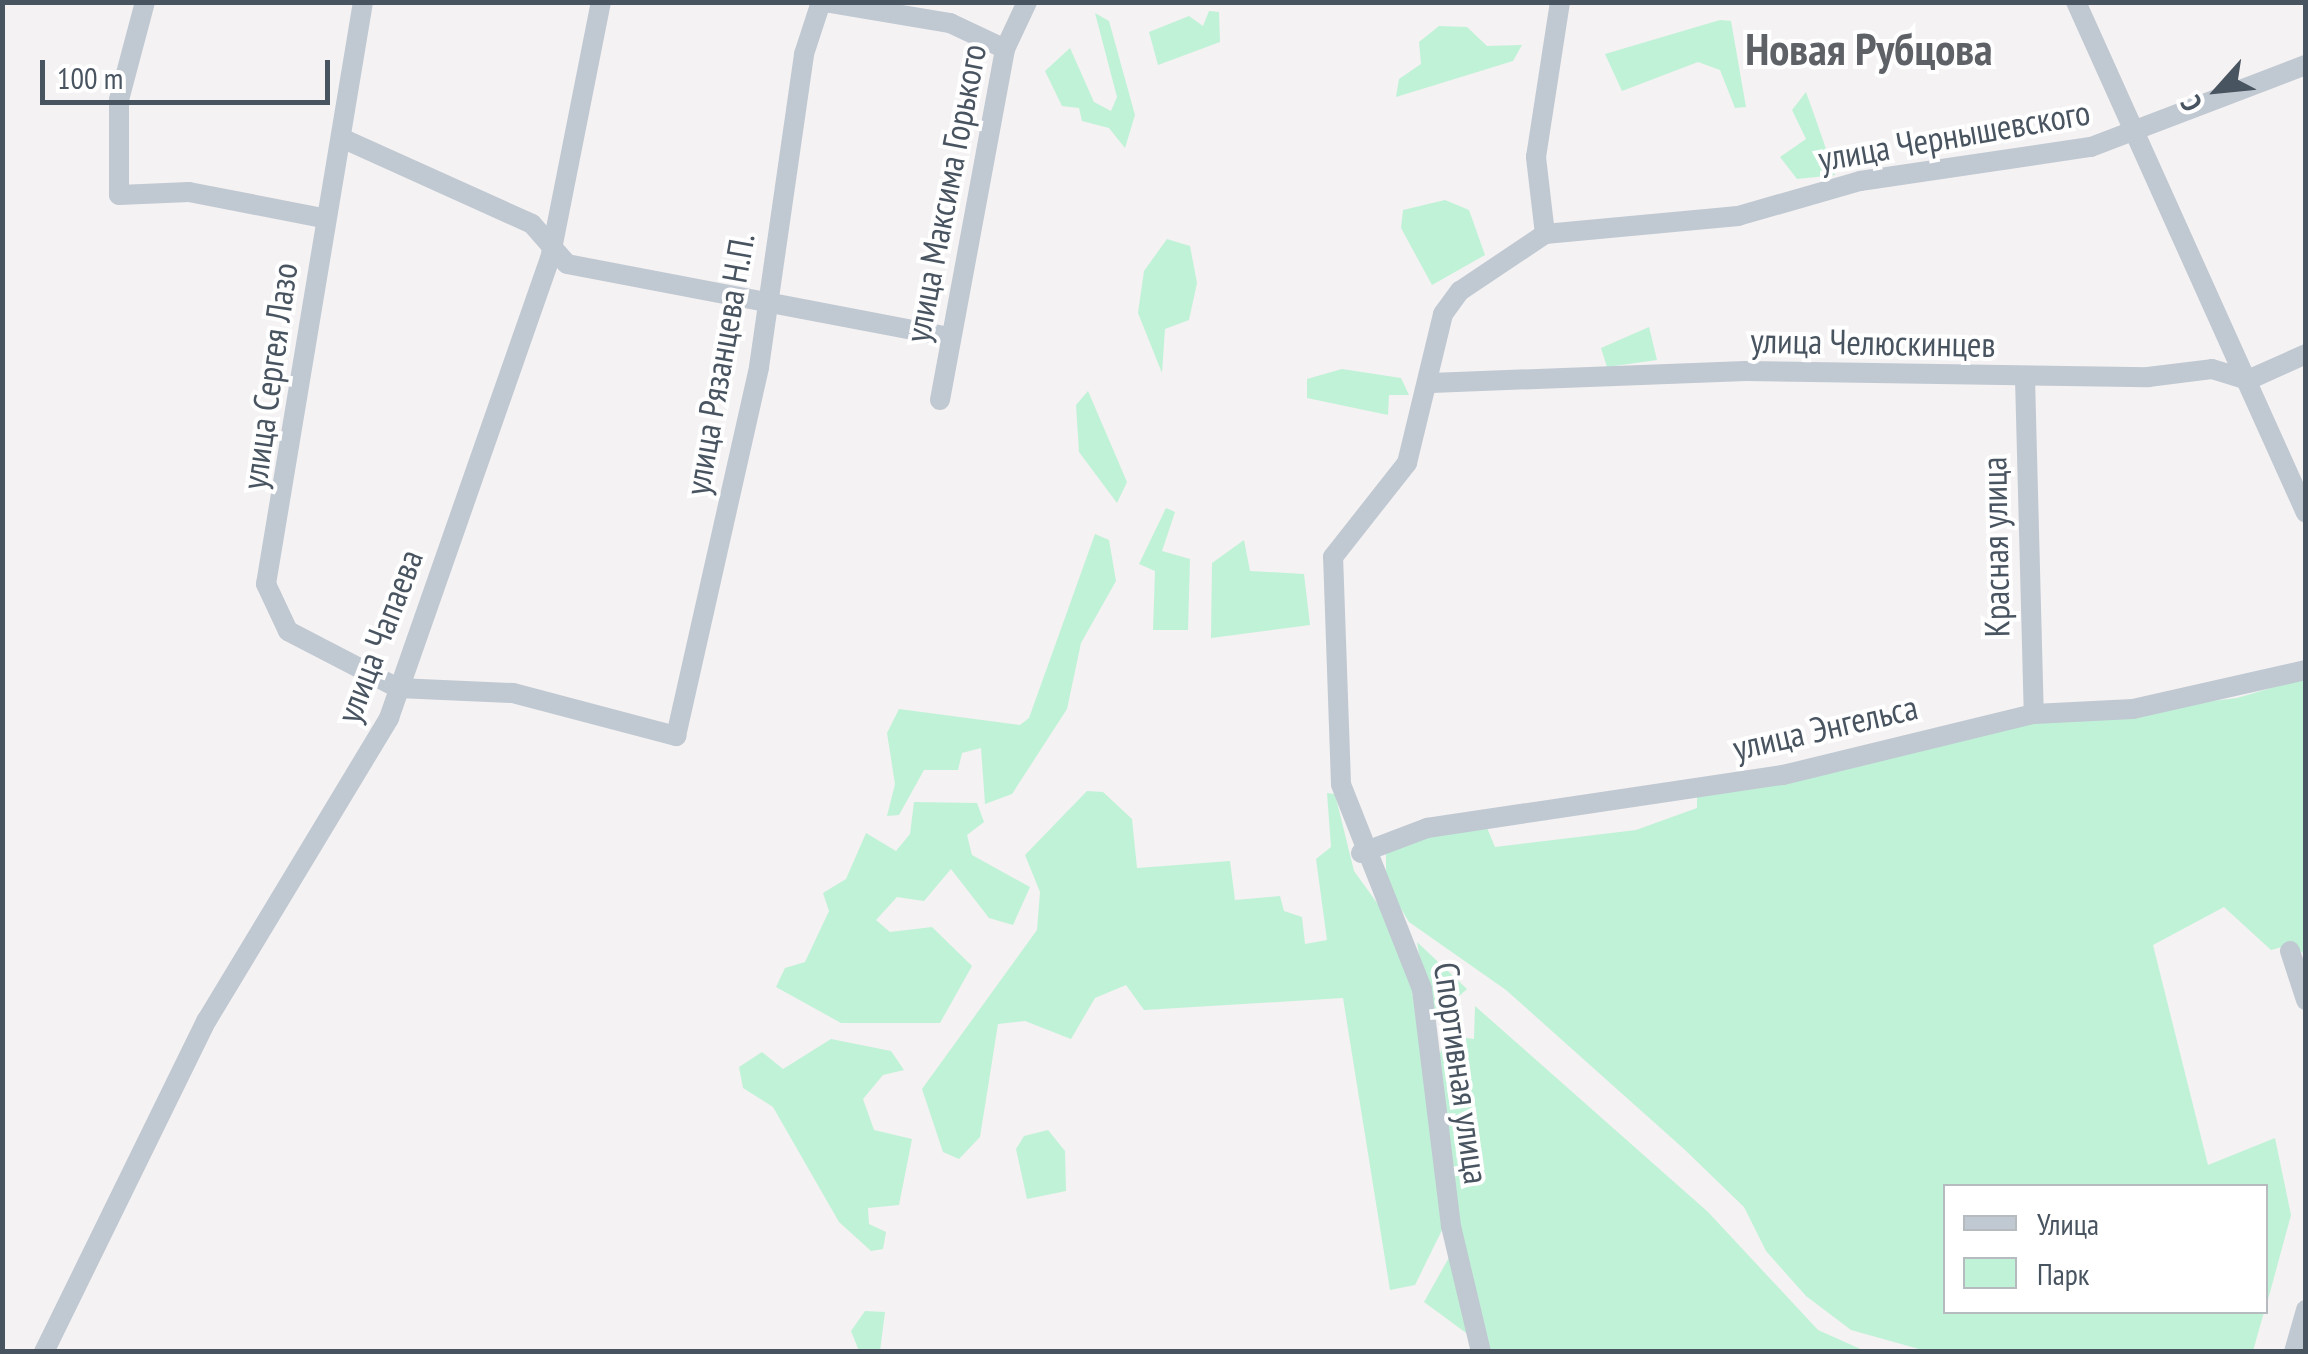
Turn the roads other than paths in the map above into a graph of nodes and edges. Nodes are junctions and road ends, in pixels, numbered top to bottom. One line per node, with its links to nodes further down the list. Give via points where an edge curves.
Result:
1 (145, 2): 12 (street, via 119,100 119,195 189,192)
2 (363, 2): 11 (street, улица Сергея Лазо)
3 (600, 2): 14 (street, улица Чапаева)
4 (822, 2): 8 (street, via 950,23); 15 (street, улица Рязанцева Н.П., via 804,54)
5 (1026, 2): 8 (street, улица Максима Горького)
6 (1560, 2): 13 (street, via 1536,157)
7 (2076, 2): 10 (street)
8 (1005, 48): 16 (street, улица Максима Горького)
9 (2306, 65): 10 (street, улица Чернышевского)
10 (2134, 131): 13 (street, улица Чернышевского, via 2091,147 1860,181 1738,216); 19 (street)
11 (346, 140): 12 (street, улица Сергея Лазо); 14 (street, via 532,224)
12 (323, 218): 24 (street, улица Сергея Лазо, via 267,600 288,631)
13 (1546, 234): 20 (street, Спортивная улица, via 1460,291 1434,340)
14 (552, 246): 15 (street, via 567,264); 24 (street, улица Чапаева)
15 (766, 301): 16 (street); 24 (street, улица Рязанцева Н.П., via 708,620 676,736 514,694)
16 (948, 337): 21 (street, улица Максима Горького)
17 (2306, 354): 19 (street)
18 (2025, 378): 19 (street, улица Челюскинцев, via 2212,369); 20 (street, улица Челюскинцев, via 1746,371); 25 (street, Красная улица)
19 (2248, 380): 22 (street)
20 (1431, 383): 26 (street, Спортивная улица, via 1400,476 1333,557 1341,784)
21 (940, 400)
22 (2306, 512)
23 (2306, 670): 25 (street, улица Энгельса, via 2133,709)
24 (398, 688): 30 (street, улица Чапаева, via 208,1020)
25 (2034, 714): 26 (street, улица Энгельса, via 1783,775 1427,828)
26 (1361, 853): 31 (street, Спортивная улица, via 1405,928 1422,988 1451,1226)
27 (2290, 951): 28 (street)
28 (2306, 1000)
29 (2306, 1310): 32 (street)
30 (44, 1352)
31 (1481, 1352)
32 (2294, 1352)

